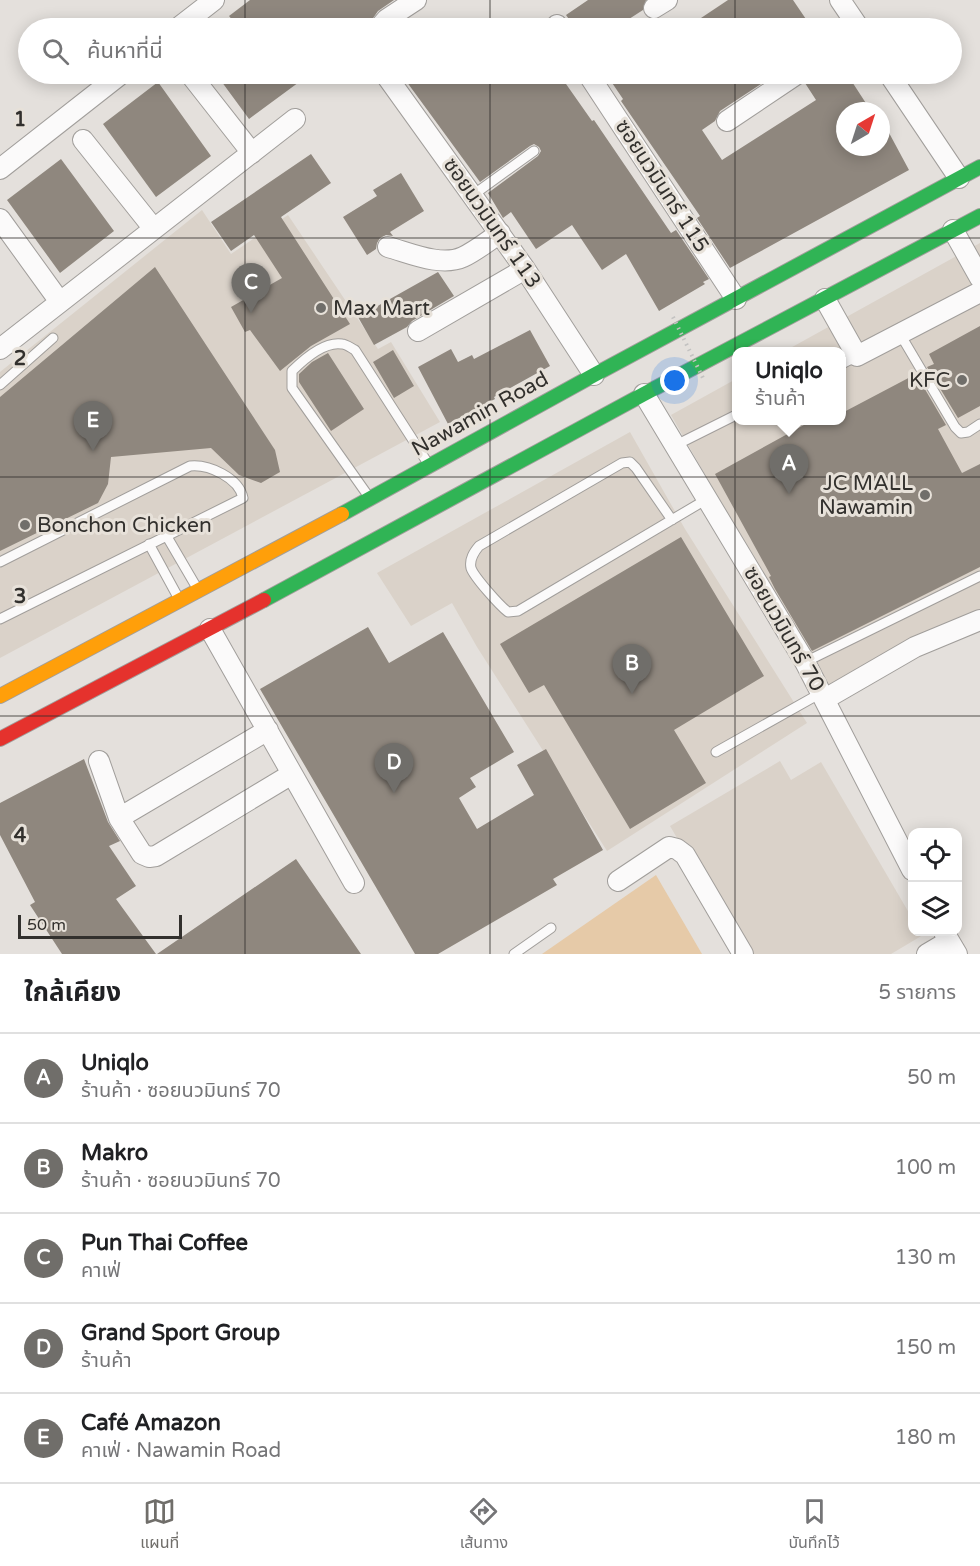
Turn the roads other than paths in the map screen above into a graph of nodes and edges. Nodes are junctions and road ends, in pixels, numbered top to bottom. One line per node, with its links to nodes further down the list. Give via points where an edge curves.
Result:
1 (214, 0): 4 (street)
2 (416, 0): 5 (street)
3 (840, 0): 6 (street)
4 (191, 18)
5 (390, 18)
6 (852, 18)
7 (108, 84): 19 (street)
8 (198, 84): 17 (street)
9 (392, 84): 21 (street, ซอยนวมินทร์ 113)
10 (595, 84): 31 (street, ซอยนวมินทร์ 115)
11 (783, 84): 14 (street)
12 (896, 84): 20 (street)
13 (295, 119): 17 (street)
14 (727, 121)
15 (83, 140): 24 (street)
16 (534, 151): 21 (lane)
17 (252, 153): 24 (street)
18 (980, 167): 20 (main road, Nawamin Road)
19 (0, 170)
20 (959, 178): 31 (main road, Nawamin Road)
21 (473, 195): 26 (street, ซอยนวมินทร์ 113)
22 (980, 216): 25 (main road)
23 (0, 219): 33 (street)
24 (154, 229): 33 (street)
25 (953, 230): 29 (street); 32 (main road)
26 (500, 233): 27 (street, via 462,257 450,260); 28 (street, ซอยนวมินทร์ 113)
27 (388, 247)
28 (525, 269): 34 (street); 42 (street, ซอยนวมินทร์ 113)
29 (980, 278)
30 (980, 292): 35 (street)
31 (736, 299): 42 (main road, Nawamin Road)
32 (825, 299): 37 (main road); 38 (street)
33 (60, 302): 40 (street)
34 (418, 332)
35 (900, 334): 41 (street); 46 (lane, via 955,427 961,433)
36 (53, 338): 43 (lane)
37 (734, 347)
38 (844, 347)
39 (732, 348): 44 (main road)
40 (0, 349)
41 (849, 360)
42 (594, 375): 48 (main road, Nawamin Road)
43 (0, 385)
44 (644, 394): 47 (street, ซอยนวมินทร์ 70); 60 (main road)
45 (732, 417): 47 (lane)
46 (980, 424)
47 (675, 445): 50 (street, ซอยนวมินทร์ 70)
48 (430, 466): 49 (main road, Nawamin Road); 49 (lane, via 355,350 343,343 330,344 292,371 292,388)
49 (370, 499): 56 (main road, Nawamin Road)
50 (707, 500): 51 (lane); 61 (street, ซอยนวมินทร์ 70)
51 (672, 520): 51 (lane, via 518,611 508,612 499,606 471,568 472,555 479,546 622,463 630,462 636,468)
52 (166, 535): 53 (lane); 54 (lane, via 243,498 241,491 213,470 190,466); 56 (lane)
53 (149, 544): 57 (lane); 58 (lane)
54 (0, 562)
55 (980, 576): 61 (lane)
56 (198, 591): 57 (main road, Nawamin Road)
57 (180, 601): 62 (main road, Nawamin Road)
58 (0, 619)
59 (978, 625): 63 (street, via 915,647)
60 (210, 629): 64 (street); 65 (main road)
61 (806, 662): 63 (street, ซอยนวมินทร์ 70)
62 (0, 696)
63 (823, 696): 66 (lane); 70 (street, ซอยนวมินทร์ 70)
64 (268, 730): 68 (street); 69 (street)
65 (0, 738)
66 (716, 752)
67 (99, 761): 69 (street)
68 (292, 774): 69 (street, via 156,856 142,854); 72 (street)
69 (119, 818)
70 (908, 862)
71 (618, 880): 76 (street, via 669,847 677,849 685,855)
72 (354, 883)
73 (551, 928): 75 (lane)
74 (950, 942): 77 (street)
75 (513, 954)
76 (743, 954)
77 (927, 954)

